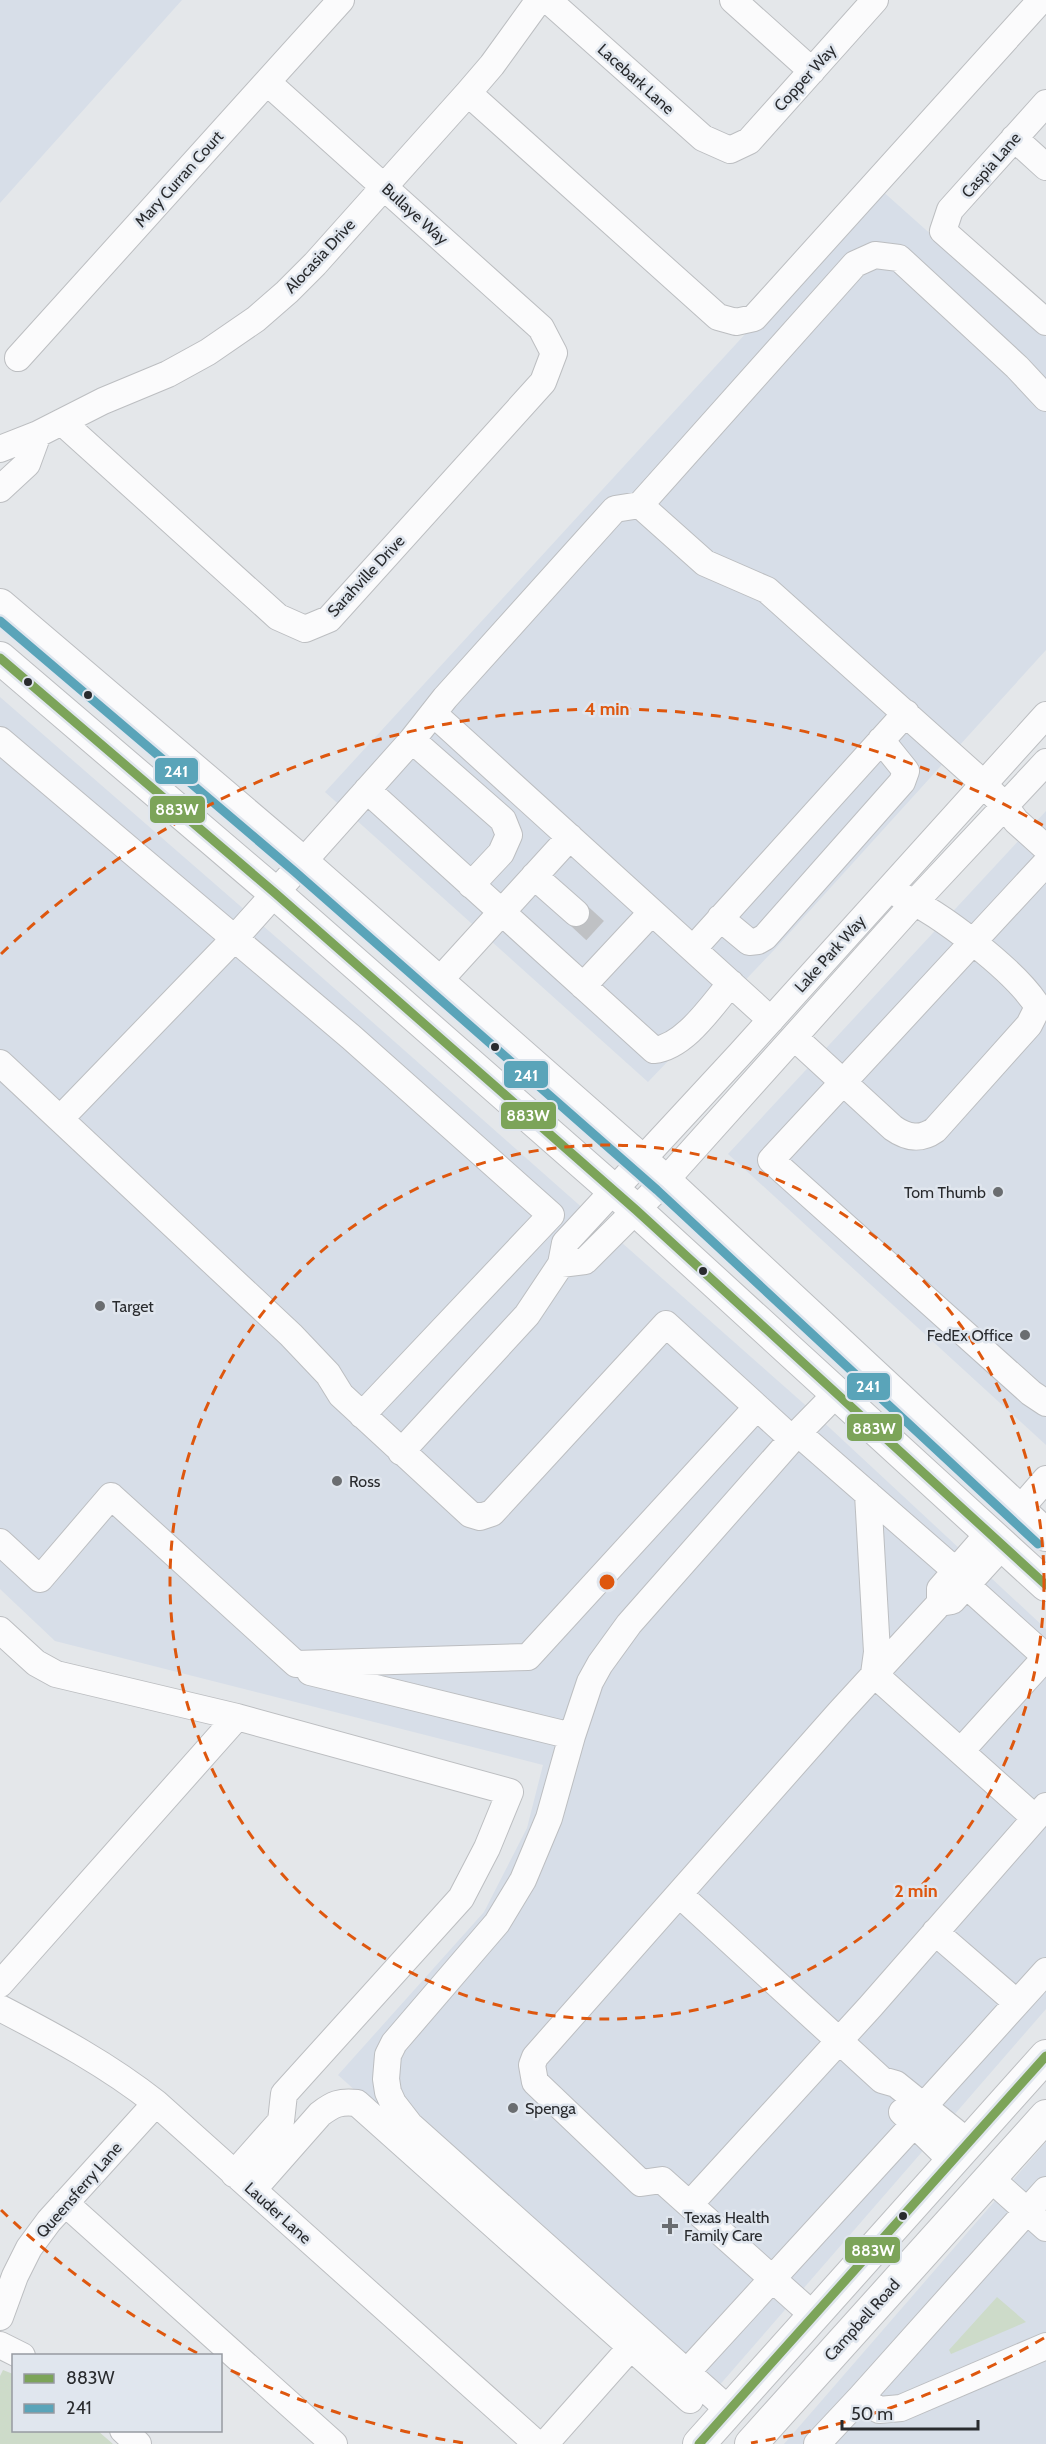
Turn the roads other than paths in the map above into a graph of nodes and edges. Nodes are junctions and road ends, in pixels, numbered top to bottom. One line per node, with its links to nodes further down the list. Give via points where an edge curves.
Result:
1 (341, 0): 8 (street, Mary Curran Court)
2 (539, 0): 9 (street, Alocasia Drive)
3 (548, 0): 12 (street, Lacebark Lane, via 703,138)
4 (733, 0): 7 (street)
5 (875, 0): 7 (street, Copper Way)
6 (1041, 0): 9 (street, via 754,318 736,322 718,317)
7 (812, 71): 12 (street, Copper Way, via 748,141)
8 (267, 82): 14 (street, Bullaye Way); 17 (street, Mary Curran Court)
9 (468, 93): 14 (street, Alocasia Drive)
10 (1046, 103): 11 (street, Caspia Lane)
11 (1014, 138): 13 (street); 15 (street, Caspia Lane, via 950,210 943,231)
12 (729, 150)
13 (1046, 167)
14 (384, 186): 16 (street, Bullaye Way, via 540,328); 19 (street, Alocasia Drive, via 315,264 256,319 168,374 103,400)
15 (1046, 322)
16 (554, 352): 19 (street, Sarahville Drive, via 543,382 329,619 305,629 278,617)
17 (18, 358)
18 (1046, 398): 23 (street, via 1017,366 899,258 875,255 855,264)
19 (62, 422): 20 (street, Alocasia Drive)
20 (38, 434): 21 (street, Alocasia Drive); 22 (street, via 27,464)
21 (0, 448)
22 (0, 489)
23 (640, 505): 26 (street, via 705,563 767,590); 27 (street, via 615,509)
24 (0, 605): 38 (main road)
25 (0, 658): 43 (main road)
26 (906, 713): 31 (street); 33 (street)
27 (434, 714): 30 (street); 36 (street)
28 (1046, 716): 33 (street, Lake Park Way)
29 (0, 740): 49 (street)
30 (412, 740): 34 (street); 41 (street, via 503,820 508,835 501,853)
31 (881, 740): 48 (street); 48 (street, via 906,771 902,782 765,937 749,942)
32 (1046, 762): 35 (street, Lake Park Way)
33 (983, 785): 35 (street); 42 (street, Lake Park Way)
34 (367, 790): 38 (street); 41 (street)
35 (1005, 806): 37 (street); 44 (street, Lake Park Way)
36 (570, 837): 40 (street); 46 (street)
37 (1046, 849)
38 (302, 862): 43 (street); 52 (main road)
39 (1046, 863): 50 (street)
40 (534, 876): 45 (street); 47 (street)
41 (471, 885): 45 (street)
42 (887, 890): 44 (street); 55 (street, Lake Park Way)
43 (275, 893): 49 (street); 62 (main road)
44 (915, 902): 50 (street); 56 (street, Lake Park Way)
45 (501, 912): 52 (street); 54 (street)
46 (652, 912): 51 (street); 54 (street, via 609,942)
47 (576, 913)
48 (720, 918): 51 (street)
49 (234, 939): 59 (street); 66 (street, via 551,1215)
50 (972, 943): 58 (street); 58 (street, via 1030,994 1038,1007 1029,1025 935,1130 926,1137 901,1133)
51 (693, 949): 53 (street)
52 (438, 982): 60 (main road)
53 (731, 983): 54 (street, via 685,1036 664,1049 654,1050); 55 (street)
54 (583, 986)
55 (771, 1020): 60 (street, Lake Park Way)
56 (795, 1038): 58 (street); 61 (street, Lake Park Way)
57 (0, 1063): 59 (street)
58 (845, 1082): 64 (street, via 771,1160)
59 (60, 1119): 66 (street, via 315,1358 341,1395)
60 (641, 1160): 61 (main road); 62 (street, Lake Park Way)
61 (665, 1181): 62 (street, Lake Park Way); 71 (main road)
62 (625, 1201): 63 (main road); 68 (street, via 585,1261 561,1264 517,1328)
63 (836, 1394): 67 (street); 73 (main road)
64 (1046, 1403)
65 (756, 1407): 67 (street); 68 (street, via 666,1324 486,1517 470,1514); 79 (street, via 528,1657)
66 (362, 1415): 68 (street)
67 (796, 1436): 70 (street); 82 (street, via 613,1644 590,1682)
68 (401, 1452)
69 (1046, 1479): 71 (street)
70 (868, 1494): 75 (street); 80 (street, via 877,1652)
71 (1019, 1510): 72 (main road); 73 (main road)
72 (1046, 1535)
73 (995, 1540): 75 (street); 76 (main road)
74 (0, 1542): 79 (street, via 40,1579 111,1496)
75 (961, 1578): 78 (street); 80 (street, via 940,1589 940,1603)
76 (1046, 1585)
77 (0, 1630): 81 (street, via 36,1663 56,1674)
78 (1046, 1657): 83 (street)
79 (296, 1664): 82 (street, via 310,1672)
80 (874, 1674): 83 (street); 85 (street)
81 (237, 1717): 88 (street); 98 (street, via 510,1792 461,1898 284,2094 281,2121)
82 (572, 1736): 111 (street, via 549,1818 523,1880 483,1941 393,2043 386,2079 393,2103 410,2125)
83 (961, 1751): 84 (street)
84 (1041, 1812): 86 (street)
85 (679, 1894): 91 (street); 101 (street, via 532,2065 535,2082 641,2183 662,2180)
86 (935, 1932): 89 (street); 91 (street)
87 (1046, 1971): 89 (street)
88 (0, 1984)
89 (1017, 2003): 94 (street)
90 (0, 2008): 93 (street, Lauder Lane, via 89,2056)
91 (840, 2040): 94 (street, via 882,2080 896,2084); 101 (street)
92 (1046, 2056): 96 (main road)
93 (156, 2103): 98 (street, Lauder Lane); 100 (street, Queensferry Lane)
94 (919, 2115): 96 (street); 104 (street)
95 (1046, 2116): 97 (main road, Campbell Road)
96 (961, 2152): 97 (main road); 105 (main road)
97 (990, 2178): 102 (street); 116 (main road, Campbell Road)
98 (244, 2182): 109 (street, via 333,2104 357,2103); 119 (street, Lauder Lane)
99 (1046, 2190): 102 (street)
100 (66, 2203): 106 (street, Queensferry Lane, via 29,2248); 118 (street)
101 (690, 2204): 104 (street)
102 (1027, 2211): 103 (street); 112 (street)
103 (1046, 2228)
104 (772, 2279): 105 (street); 111 (street)
105 (814, 2316): 114 (main road)
106 (0, 2317)
107 (0, 2345): 110 (street)
108 (1046, 2346): 112 (street, via 901,2408 879,2410)
109 (632, 2348): 113 (street); 120 (street)
110 (20, 2354)
111 (687, 2372): 114 (street)
112 (860, 2398): 122 (street)
113 (690, 2400)
114 (729, 2410): 121 (main road)
115 (125, 2432): 117 (street)
116 (764, 2440)
117 (138, 2444)
118 (334, 2444)
119 (537, 2444)
120 (545, 2444)
121 (699, 2444)
122 (818, 2444)

